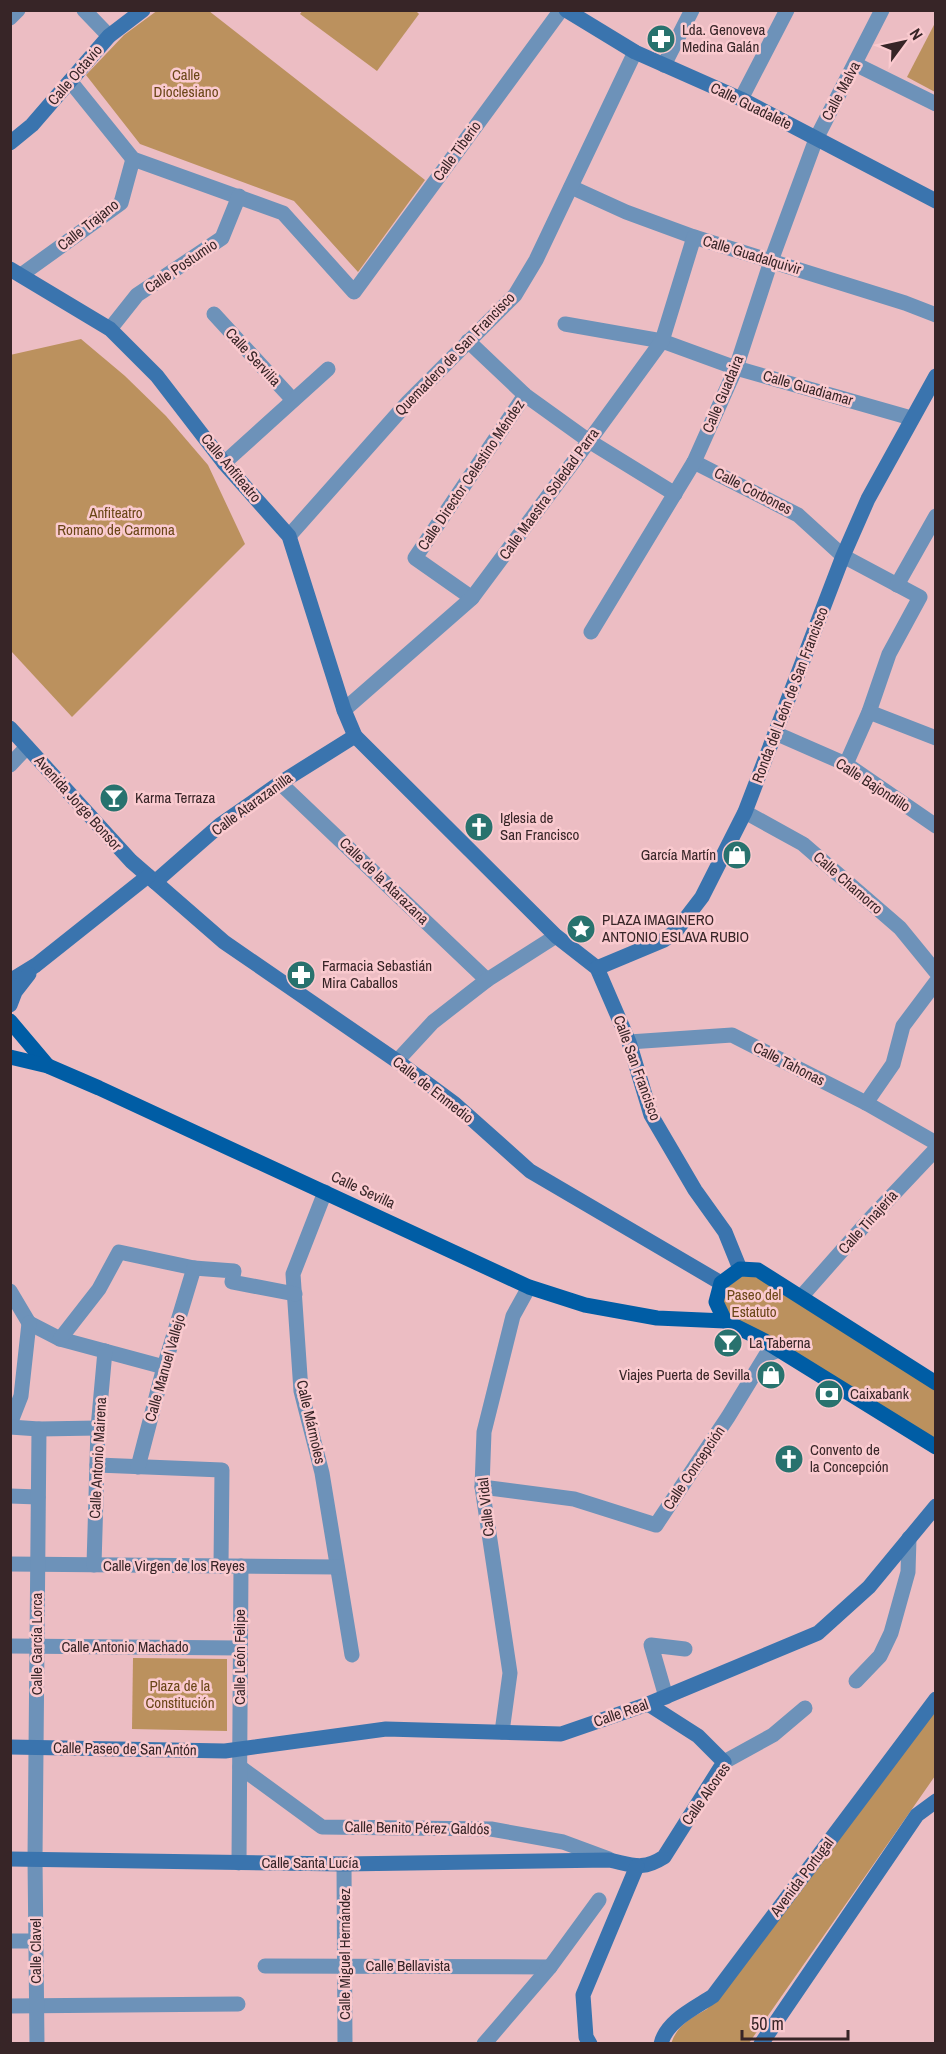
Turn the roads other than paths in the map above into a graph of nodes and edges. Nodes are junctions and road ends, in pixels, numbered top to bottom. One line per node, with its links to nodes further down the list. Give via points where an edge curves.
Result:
1 (18, 10): 9 (street)
2 (84, 10): 10 (street)
3 (143, 10): 10 (street, Calle Octavio)
4 (561, 10): 21 (street, Calle Tiberio, via 354,292 283,213)
5 (566, 10): 11 (street, Calle Guadalete)
6 (692, 10): 13 (street)
7 (787, 10): 15 (street)
8 (882, 10): 12 (street, Calle Malva)
9 (10, 18)
10 (108, 36): 14 (street, Calle Octavio)
11 (636, 52): 13 (street, Calle Guadalete); 20 (street, Quemadero de San Francisco)
12 (855, 64): 16 (street); 17 (street, Calle Malva)
13 (664, 65): 15 (street, Calle Guadalete)
14 (70, 81): 18 (street, Calle Octavio, via 32,125); 19 (street)
15 (741, 99): 17 (street, Calle Guadalete)
16 (936, 104)
17 (816, 139): 22 (street, Calle Guadalete); 24 (street, Calle Guadaira)
18 (10, 143)
19 (133, 159): 21 (street); 25 (street, Calle Trajano, via 121,203)
20 (571, 187): 23 (street, Calle Guadalquivir); 30 (street, Quemadero de San Francisco, via 515,295)
21 (239, 196): 29 (street, Calle Postumio, via 222,238 137,295)
22 (936, 201)
23 (694, 237): 24 (street, Calle Guadalquivir); 31 (street, Calle Maestra Soledad Parra)
24 (771, 261): 27 (street, Calle Guadalquivir); 32 (street, Calle Guadaira)
25 (16, 272): 29 (street, Calle Anfiteatro)
26 (214, 314): 36 (street, Calle Servilia)
27 (936, 315)
28 (565, 324): 31 (street, Calle Guadiamar)
29 (110, 329): 40 (street, Calle Anfiteatro, via 157,376)
30 (468, 341): 35 (street); 43 (street, Quemadero de San Francisco)
31 (662, 341): 32 (street, Calle Guadiamar); 38 (street, Calle Maestra Soledad Parra)
32 (736, 368): 37 (street, Calle Guadiamar); 39 (street, Calle Guadaira)
33 (328, 369): 36 (street, Calle Servilia)
34 (936, 376): 37 (street, Ronda del León de San Francisco)
35 (525, 395): 38 (street); 46 (street, Calle Director Celestino Méndez, via 415,558)
36 (293, 400): 40 (street, Calle Servilia)
37 (911, 418): 44 (street, Ronda del León de San Francisco)
38 (589, 441): 41 (street); 46 (street, Calle Maestra Soledad Parra)
39 (694, 462): 41 (street, Calle Guadaira); 44 (street, Calle Corbones, via 798,514)
40 (224, 463): 43 (street, Calle Anfiteatro)
41 (675, 494): 47 (street, Calle Guadaira)
42 (936, 516): 45 (street)
43 (289, 536): 48 (street, Calle Anfiteatro)
44 (843, 556): 45 (street, Calle Corbones); 51 (street, Ronda del León de San Francisco)
45 (897, 585): 49 (street, Calle Corbones, via 920,597 890,654)
46 (472, 598): 48 (street, Calle Maestra Soledad Parra)
47 (591, 632)
48 (344, 710): 52 (street, Calle Anfiteatro)
49 (868, 712): 53 (street); 55 (street, Calle Corbones)
50 (10, 728): 54 (street, Avenida Jorge Bonsor)
51 (775, 733): 55 (street, Calle Bajondillo); 58 (street, Ronda del León de San Francisco)
52 (355, 736): 57 (street, Calle Atarazanilla); 61 (street, Calle San Francisco)
53 (936, 738)
54 (27, 747): 56 (street); 60 (street, Avenida Jorge Bonsor)
55 (846, 764): 59 (street, Calle Bajondillo)
56 (10, 765)
57 (280, 783): 60 (street, Calle Atarazanilla); 65 (street, Calle de la Atarazana)
58 (745, 812): 63 (street, Ronda del León de San Francisco, via 702,897 676,931); 64 (street, Calle Chamorro, via 803,844 900,928)
59 (935, 825)
60 (151, 879): 62 (street); 72 (street, Calle de Enmedio, via 224,942)
61 (556, 936): 63 (street, Calle San Francisco); 65 (street)
62 (36, 965): 66 (street); 68 (street)
63 (597, 969): 70 (street, Calle San Francisco)
64 (936, 972)
65 (487, 980): 72 (street, via 433,1022)
66 (10, 981)
67 (936, 982): 74 (street, via 903,1026 893,1064)
68 (10, 1005)
69 (10, 1021): 73 (main road)
70 (629, 1042): 74 (street, Calle Tahonas, via 732,1035); 79 (street, Calle San Francisco, via 651,1115 725,1232)
71 (10, 1057): 73 (main road)
72 (397, 1061): 80 (street, Calle de Enmedio, via 530,1170)
73 (48, 1066): 77 (main road, Calle Sevilla)
74 (867, 1103): 75 (street, Calle Tahonas)
75 (936, 1143)
76 (936, 1149): 84 (street, Calle Tinajería)
77 (325, 1192): 81 (main road, Calle Sevilla); 83 (street, Calle Mármoles, via 293,1274)
78 (194, 1268): 83 (street, via 234,1271 232,1282); 89 (street, via 119,1252 99,1289); 92 (street, Calle Manuel Vallejo)
79 (740, 1269): 80 (main road); 84 (main road, via 758,1270)
80 (721, 1283): 85 (main road)
81 (529, 1287): 86 (main road, Calle Sevilla, via 585,1305); 100 (street, Calle Vidal, via 513,1316 484,1432)
82 (10, 1291): 88 (street)
83 (295, 1294): 110 (street, Calle Mármoles, via 301,1391 322,1473)
84 (801, 1297): 93 (main road)
85 (716, 1302): 86 (main road, via 704,1311); 87 (main road)
86 (672, 1320): 87 (main road, Calle Sevilla)
87 (725, 1321): 91 (main road, via 764,1340)
88 (29, 1323): 89 (street); 94 (street, via 21,1396)
89 (60, 1339): 90 (street)
90 (105, 1351): 92 (street); 95 (street, Calle Antonio Mairena)
91 (775, 1352): 97 (main road); 100 (street, Calle Concepción, via 766,1355 656,1525 574,1499)
92 (164, 1366): 99 (street, Calle Manuel Vallejo)
93 (936, 1383)
94 (10, 1426): 96 (street)
95 (98, 1428): 96 (street); 98 (street, Calle Antonio Mairena)
96 (39, 1429): 102 (street, Calle García Lorca)
97 (936, 1447)
98 (97, 1464): 99 (street); 107 (street, Calle Antonio Mairena)
99 (138, 1467): 108 (street, via 222,1470)
100 (482, 1486): 121 (street, Calle Vidal, via 510,1672)
101 (10, 1496): 102 (street)
102 (38, 1497): 106 (street, Calle García Lorca)
103 (936, 1506): 104 (street, Calle Real)
104 (909, 1538): 116 (street, via 908,1572 891,1633 880,1656); 117 (street, Calle Real, via 869,1587 818,1632)
105 (10, 1564): 106 (street, Calle Virgen de los Reyes)
106 (38, 1565): 107 (street, Calle Virgen de los Reyes); 112 (street, Calle García Lorca)
107 (94, 1565): 108 (street, Calle Virgen de los Reyes)
108 (221, 1566): 109 (street, Calle Virgen de los Reyes)
109 (241, 1566): 110 (street, Calle Virgen de los Reyes); 113 (street, Calle León Felipe)
110 (337, 1567): 115 (street, Calle Mármoles)
111 (10, 1646): 112 (street, Calle Antonio Machado)
112 (37, 1646): 113 (street, Calle Antonio Machado); 123 (street, Calle García Lorca)
113 (240, 1648): 124 (street, Calle León Felipe)
114 (686, 1649): 117 (street, via 651,1645)
115 (352, 1655)
116 (856, 1681)
117 (666, 1697): 119 (street, Calle Real)
118 (936, 1699): 143 (street, Avenida Portugal, via 712,1996 681,2017)
119 (648, 1704): 121 (street, Calle Real, via 561,1734); 125 (street, via 698,1736)
120 (806, 1708): 125 (street, Calle Alcores, via 772,1735)
121 (502, 1732): 124 (street, Calle Real, via 386,1729)
122 (10, 1747): 123 (street, Calle Paseo de San Antón)
123 (36, 1747): 124 (street, Calle Paseo de San Antón); 129 (street, Calle García Lorca)
124 (240, 1748): 126 (street, Calle León Felipe)
125 (724, 1762): 133 (street, Calle Alcores, via 664,1857 651,1865)
126 (240, 1767): 130 (street, Calle Benito Pérez Galdós, via 322,1827 491,1828 563,1842); 131 (street, Calle León Felipe)
127 (936, 1801): 148 (street, via 917,1815)
128 (10, 1859): 129 (street, Calle Santa Lucía)
129 (35, 1859): 131 (street, Calle Santa Lucía); 136 (street, Calle Clavel)
130 (609, 1860): 132 (street, Calle Santa Lucía); 133 (street)
131 (239, 1863): 132 (street, Calle Santa Lucía)
132 (344, 1864): 138 (street, Calle Miguel Hernández)
133 (637, 1866): 147 (street, via 583,1995 586,2037)
134 (599, 1900): 139 (street)
135 (10, 1941): 136 (street)
136 (36, 1941): 142 (street, Calle Clavel)
137 (265, 1966): 138 (street, Calle Bellavista)
138 (345, 1966): 139 (street, Calle Bellavista); 145 (street, Calle Miguel Hernández)
139 (550, 1967): 146 (street)
140 (238, 2004): 142 (street)
141 (10, 2006): 142 (street)
142 (36, 2007): 144 (street, Calle Clavel)
143 (660, 2041)
144 (37, 2043)
145 (345, 2043)
146 (484, 2043)
147 (590, 2043)
148 (761, 2043)

